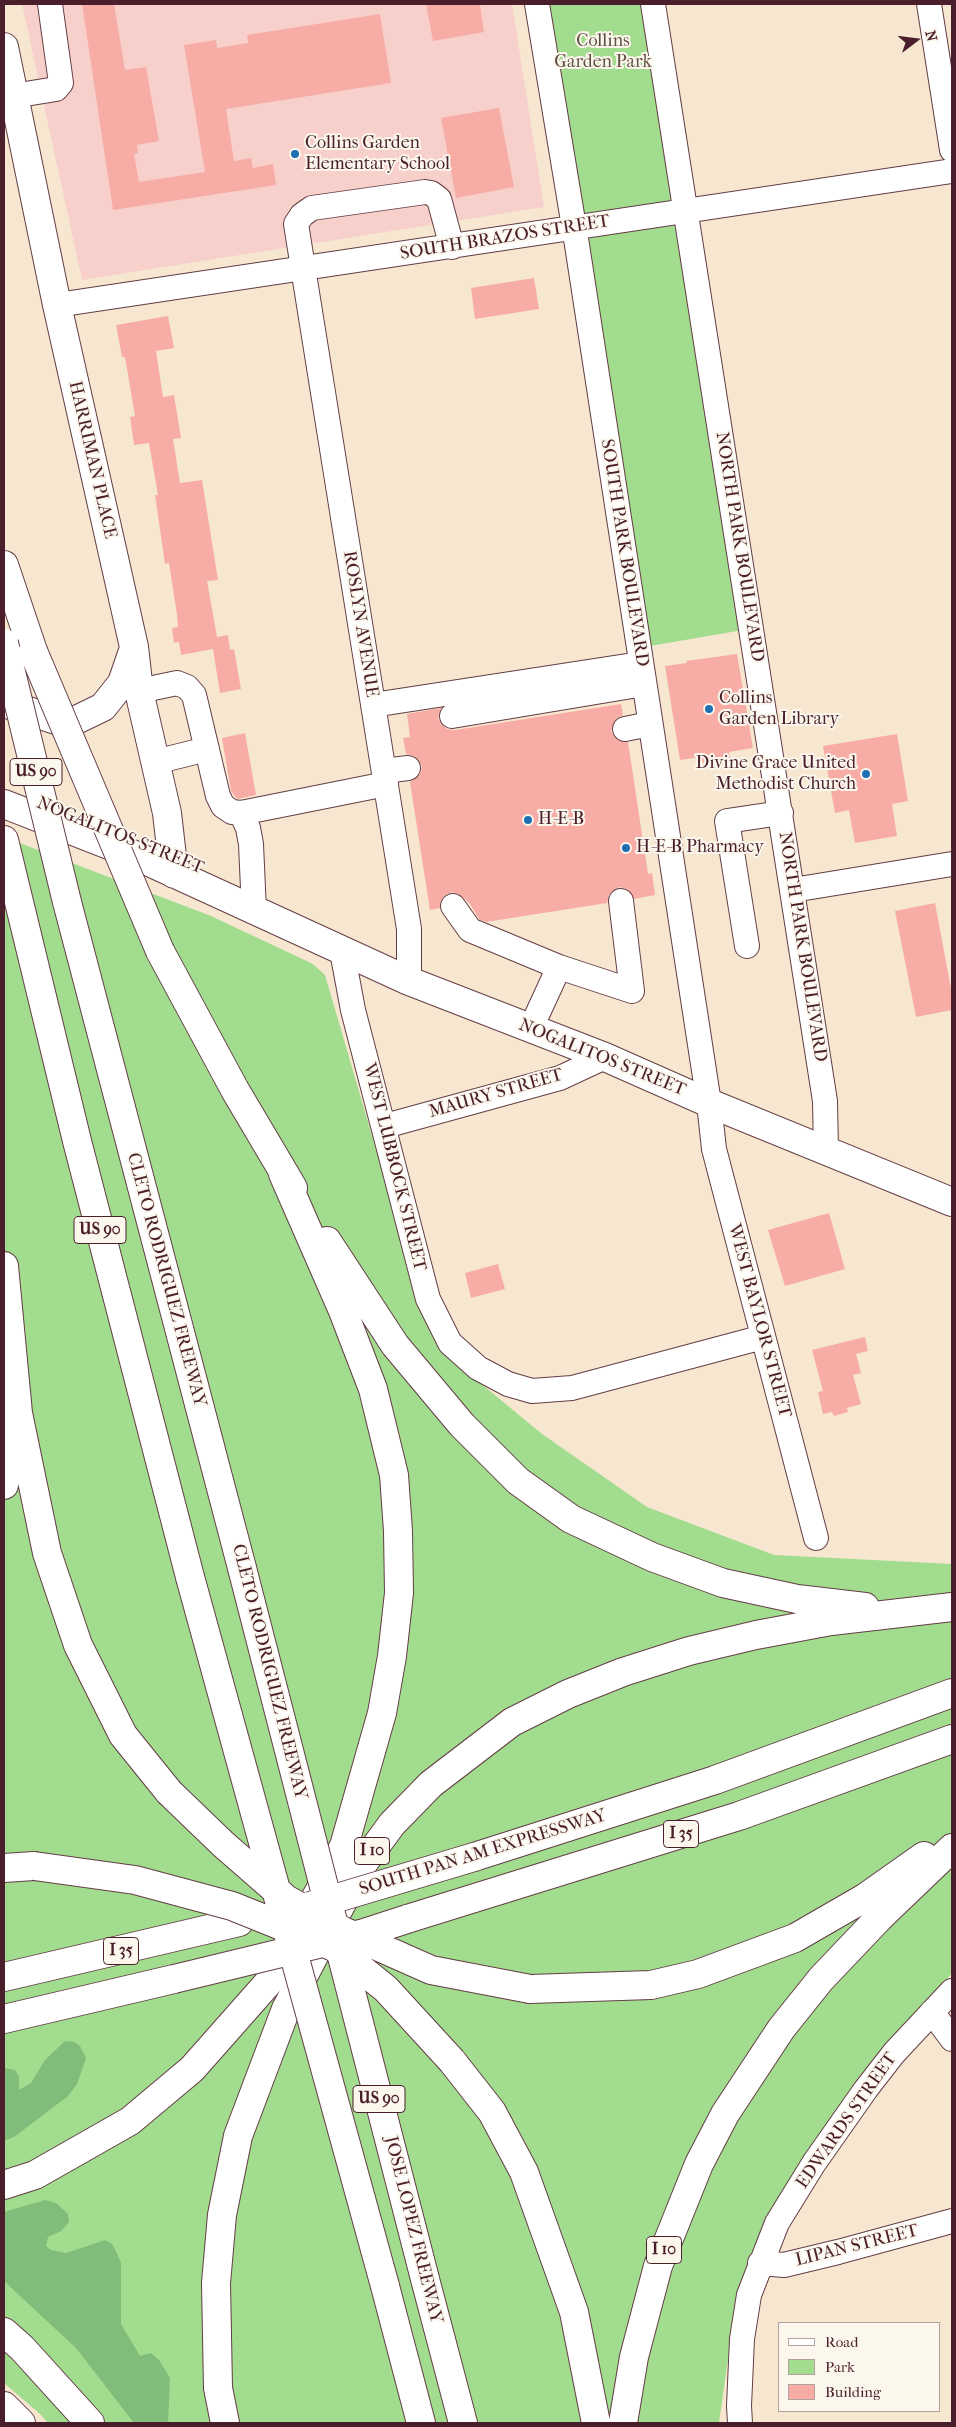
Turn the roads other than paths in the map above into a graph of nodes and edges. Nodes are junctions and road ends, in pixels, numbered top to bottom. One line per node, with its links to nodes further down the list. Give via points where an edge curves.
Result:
1 (50, 4): 6 (street, via 62,78 59,86)
2 (536, 4): 10 (street, SOUTH PARK BOULEVARD)
3 (653, 4): 9 (street, NORTH PARK BOULEVARD)
4 (929, 4): 7 (street)
5 (4, 47): 6 (main road, HARRIMAN PLACE)
6 (13, 96): 13 (main road, HARRIMAN PLACE)
7 (952, 150)
8 (952, 171): 9 (street, SOUTH BRAZOS STREET)
9 (686, 211): 10 (street, SOUTH BRAZOS STREET); 31 (street, NORTH PARK BOULEVARD)
10 (574, 227): 11 (street, SOUTH BRAZOS STREET); 17 (street, SOUTH PARK BOULEVARD)
11 (452, 247): 12 (street, SOUTH BRAZOS STREET); 12 (street, ROSLYN AVENUE, via 439,199 425,192 312,208 296,224)
12 (303, 268): 13 (street, SOUTH BRAZOS STREET); 20 (street, ROSLYN AVENUE)
13 (57, 305): 16 (main road, HARRIMAN PLACE)
14 (4, 565): 48 (main road, bridge, via 32,651 160,951)
15 (4, 641): 62 (main road, CLETO RODRIGUEZ FREEWAY / US 90, bridge, via 67,902)
16 (134, 647): 18 (main road, HARRIMAN PLACE); 19 (main road, via 122,683 102,707 68,724)
17 (642, 674): 20 (street); 21 (street); 22 (street, SOUTH PARK BOULEVARD)
18 (139, 690): 24 (street, via 177,683 187,687 198,704); 25 (main road, HARRIMAN PLACE)
19 (4, 703)
20 (373, 705): 27 (street, ROSLYN AVENUE)
21 (452, 716)
22 (650, 724): 23 (street); 45 (street, SOUTH PARK BOULEVARD)
23 (625, 728)
24 (206, 749): 25 (street); 30 (street, via 223,806)
25 (155, 762): 33 (main road, HARRIMAN PLACE, via 167,813)
26 (408, 768): 27 (street)
27 (385, 778): 30 (street); 42 (street, ROSLYN AVENUE, via 409,929)
28 (4, 787): 33 (main road, NOGALITOS STREET)
29 (4, 804): 33 (main road, NOGALITOS STREET, via 132,854)
30 (241, 813): 38 (street, via 248,828)
31 (781, 813): 35 (street, NORTH PARK BOULEVARD); 39 (street, via 728,821)
32 (4, 840): 76 (main road, US 90, bridge, via 77,1141 190,1577)
33 (173, 864): 38 (main road, NOGALITOS STREET)
34 (952, 864): 35 (street)
35 (793, 890): 47 (street, NORTH PARK BOULEVARD, via 825,1101)
36 (621, 901): 41 (street, via 632,990)
37 (453, 906): 41 (street, via 470,930)
38 (254, 911): 40 (main road, NOGALITOS STREET)
39 (747, 946)
40 (342, 951): 42 (main road, NOGALITOS STREET); 46 (street, WEST LUBBOCK STREET, via 353,1010)
41 (559, 966): 43 (street)
42 (409, 981): 43 (main road, NOGALITOS STREET)
43 (531, 1028): 44 (main road, NOGALITOS STREET)
44 (605, 1057): 45 (main road, NOGALITOS STREET); 46 (street, MAURY STREET, via 560,1078)
45 (710, 1103): 47 (main road, NOGALITOS STREET); 51 (street, WEST BAYLOR STREET, via 714,1149)
46 (385, 1126): 51 (street, WEST LUBBOCK STREET, via 428,1299 450,1343 478,1368 508,1384 532,1391 572,1388)
47 (826, 1151): 49 (main road, NOGALITOS STREET)
48 (283, 1174): 56 (main road, via 401,1353 462,1426 518,1481 571,1519 652,1557 723,1583 797,1599); 68 (main road, via 373,1389 394,1475 399,1593 382,1713 365,1777 344,1846 331,1871 268,1983 225,2033 192,2069 130,2121 35,2175)
49 (952, 1202)
50 (4, 1266): 52 (main road)
51 (763, 1337): 54 (street, WEST BAYLOR STREET)
52 (18, 1413): 53 (main road); 59 (main road, bridge, via 47,1553 78,1646 123,1735 169,1792 223,1844 286,1899 343,1931 431,1970 530,1989 651,1985 698,1974 794,1938 866,1897)
53 (4, 1485)
54 (816, 1538)
55 (952, 1607): 56 (main road, I 10)
56 (908, 1611): 75 (main road, I 10, via 722,1642 653,1662 568,1694 512,1722 431,1784 392,1824 362,1865 286,2009 238,2136 222,2215 216,2284 218,2388)
57 (952, 1693): 63 (main road, SOUTH PAN AM EXPRESSWAY / I 35, bridge, via 715,1780 474,1857 316,1904)
58 (952, 1739): 66 (main road, I 35, bridge, via 739,1816 364,1933)
59 (952, 1834)
60 (952, 1848): 79 (main road, I 10, via 821,1979 781,2029 725,2114 699,2164 658,2266 634,2357)
61 (4, 1868): 78 (main road, bridge, via 34,1866 135,1880 232,1906 334,1947 386,1989 452,2061 492,2112 524,2172 574,2312)
62 (333, 1920): 77 (main road, JOSE LOPEZ FREEWAY / US 90, bridge)
63 (4, 1977)
64 (952, 1991): 65 (street, EDWARDS STREET)
65 (932, 2012): 67 (street); 70 (street, EDWARDS STREET, via 894,2053 814,2163 777,2223)
66 (4, 2019)
67 (952, 2039)
68 (4, 2185)
69 (952, 2221): 70 (street, LIPAN STREET, via 784,2265)
70 (760, 2263): 80 (street, via 749,2295 742,2339)
71 (4, 2332): 74 (main road)
72 (4, 2406): 73 (main road)
73 (21, 2423)
74 (90, 2423)
75 (225, 2423)
76 (421, 2423)
77 (463, 2423)
78 (596, 2423)
79 (623, 2423)
80 (740, 2423)

